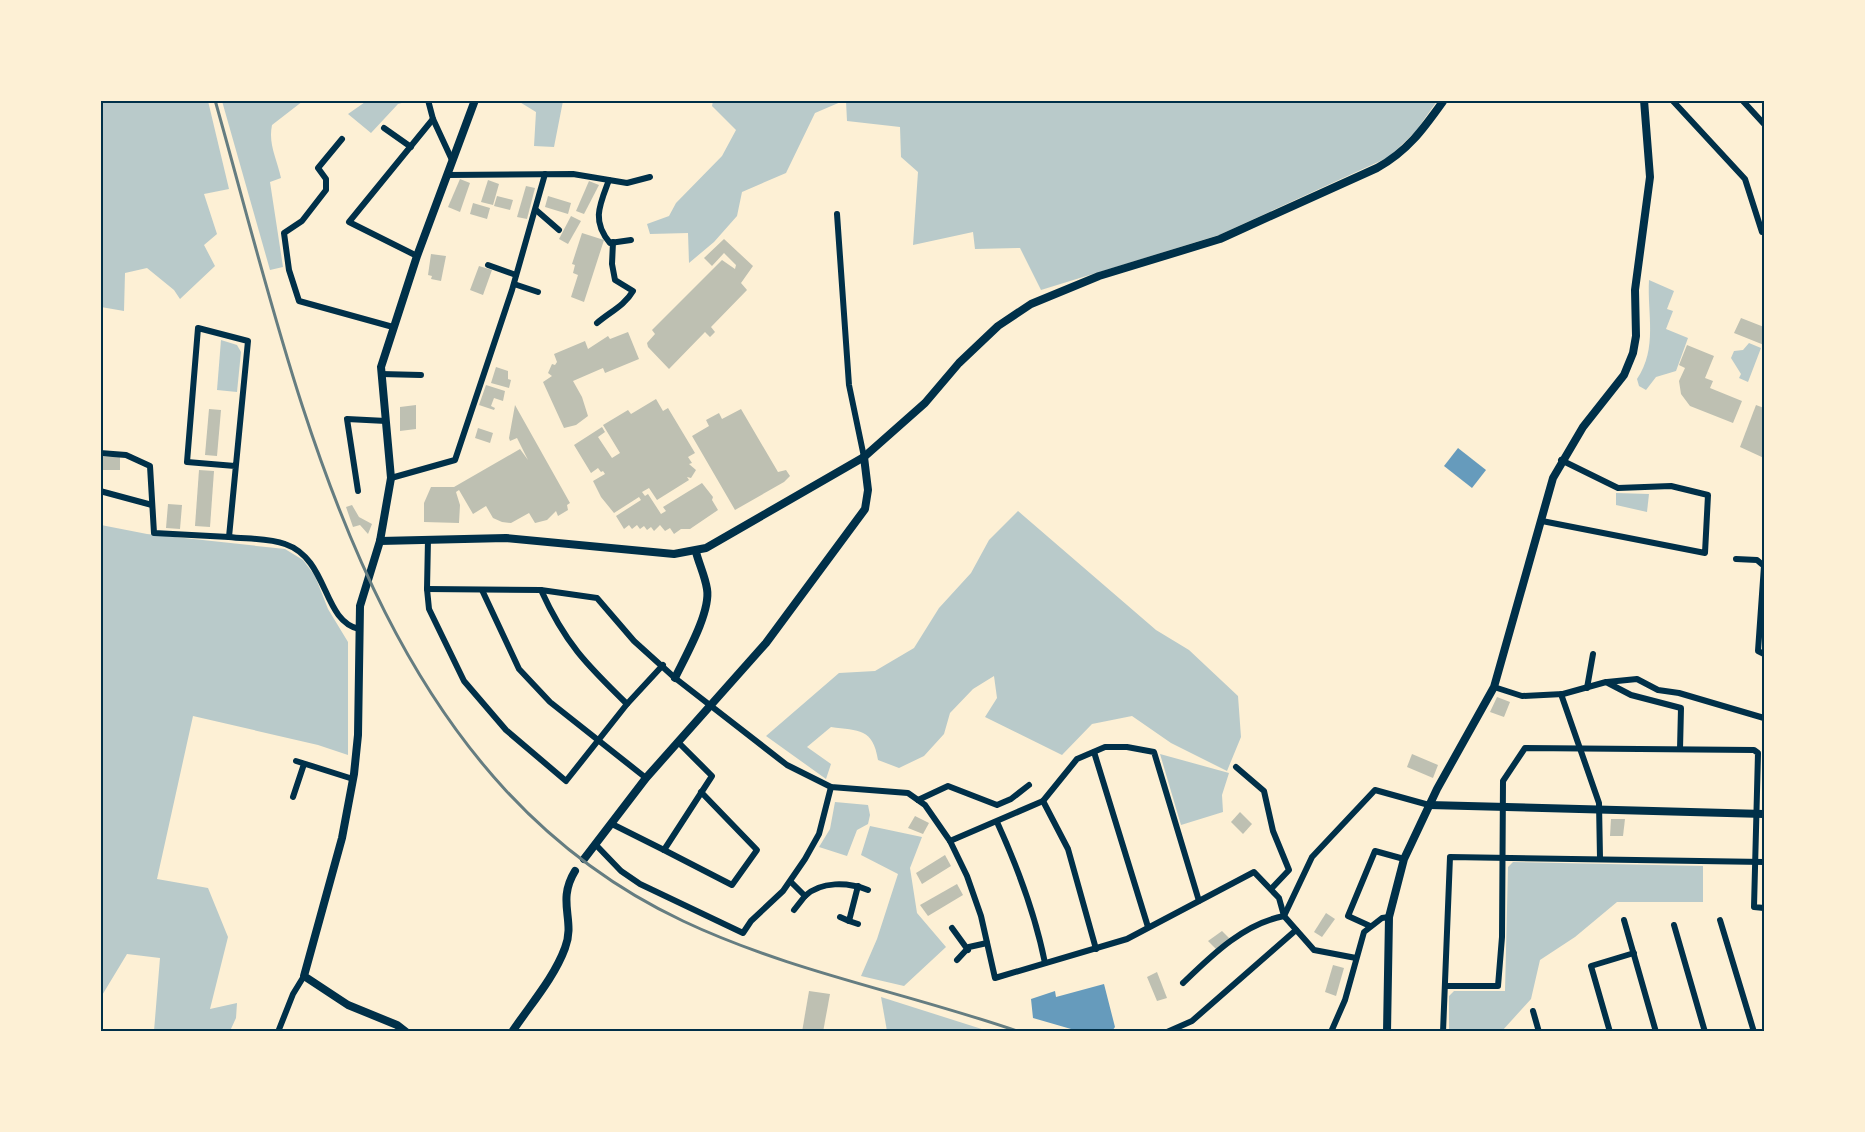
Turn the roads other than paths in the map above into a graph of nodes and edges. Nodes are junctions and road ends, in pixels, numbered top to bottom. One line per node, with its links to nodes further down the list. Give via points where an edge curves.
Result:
1 (428, 100): 7 (street)
2 (475, 100): 12 (street)
3 (1444, 100): 34 (street, via 1418,137 1398,157 1377,168 1220,239 1099,276 1031,304 998,327 959,363 925,403)
4 (1644, 100): 35 (street, via 1650,177 1635,290 1633,353 1624,375)
5 (1672, 100): 20 (street, via 1745,179)
6 (1742, 100): 8 (street)
7 (433, 119): 11 (street); 12 (street)
8 (1764, 124)
9 (384, 128): 11 (street)
10 (342, 138): 29 (street, via 318,168 326,179 326,190 302,221 284,233 289,270 298,301)
11 (411, 147): 23 (street, via 349,222)
12 (452, 160): 14 (street)
13 (545, 174): 14 (street); 16 (street); 17 (street)
14 (447, 175): 23 (street)
15 (650, 177): 16 (street, via 627,183)
16 (609, 180): 22 (street, via 597,213 604,236)
17 (536, 210): 19 (street); 25 (street)
18 (837, 214): 34 (street, via 849,385)
19 (559, 230)
20 (1762, 232)
21 (631, 240): 22 (street)
22 (613, 242): 28 (street, via 615,280 633,291 627,302)
23 (417, 256): 29 (street)
24 (488, 265): 25 (street)
25 (516, 275): 26 (street)
26 (514, 284): 27 (street); 37 (street, via 455,460)
27 (537, 292)
28 (597, 323)
29 (393, 327): 30 (street)
30 (381, 374): 31 (street); 32 (street)
31 (421, 375)
32 (386, 421): 37 (street); 39 (street, via 347,418)
33 (100, 453): 40 (street, via 126,455 150,466)
34 (864, 457): 45 (street); 61 (street, via 868,490 865,509 766,643)
35 (1561, 460): 41 (street); 41 (street, via 1618,488 1671,486 1708,495 1705,553)
36 (235, 466): 36 (street, via 248,341 198,328 187,462); 42 (street)
37 (392, 478): 44 (street)
38 (100, 491): 40 (street)
39 (358, 491)
40 (152, 505): 42 (street, via 154,533)
41 (1542, 521): 57 (street)
42 (229, 537): 51 (street, via 285,543 305,556 317,570 337,614 346,626)
43 (428, 539): 44 (street); 45 (street, via 506,538 674,554); 48 (street)
44 (380, 541): 51 (street, via 360,606)
45 (696, 552): 55 (street, via 707,600)
46 (1736, 559): 47 (street, via 1757,560 1764,566)
47 (1764, 582): 53 (street, via 1758,651)
48 (427, 589): 49 (street); 63 (street, via 429,609 464,681 506,730 566,781)
49 (482, 590): 50 (street); 63 (street, via 519,669 550,702)
50 (542, 590): 54 (street, via 597,598 634,641); 60 (street, via 573,650)
51 (358, 629): 72 (street, via 358,735)
52 (1593, 654): 58 (street)
53 (1764, 654)
54 (663, 665): 55 (street); 60 (street)
55 (675, 678): 61 (street)
56 (1606, 682): 58 (street); 62 (street, via 1637,680 1658,690); 66 (street, via 1631,695 1681,708)
57 (1494, 687): 59 (street, via 1522,696); 79 (street)
58 (1587, 688): 59 (street)
59 (1561, 694): 65 (street)
60 (627, 704): 63 (street)
61 (711, 704): 64 (street); 74 (street, via 787,765)
62 (1763, 715)
63 (598, 741): 71 (street)
64 (678, 742): 71 (street); 75 (street, via 712,776)
65 (1578, 748): 66 (street); 80 (street, via 1525,748 1503,781); 81 (street)
66 (1680, 749): 82 (street, via 1758,753)
67 (1094, 752): 78 (street, via 1077,759); 100 (street, via 1105,747 1154,752); 112 (street)
68 (296, 761): 69 (street)
69 (304, 764): 72 (street); 76 (street)
70 (1236, 767): 97 (street, via 1264,792 1273,831 1289,870)
71 (646, 778): 84 (street)
72 (353, 779): 122 (street, via 342,838)
73 (1029, 785): 77 (street, via 998,806 948,786)
74 (831, 787): 77 (street, via 908,793); 95 (street, via 819,834)
75 (701, 792): 87 (street); 87 (street, via 757,850 732,885)
76 (293, 797)
77 (918, 800): 85 (street)
78 (1043, 801): 83 (street); 116 (street, via 1068,849)
79 (1429, 805): 80 (street); 91 (street); 103 (street, via 1375,790 1312,857)
80 (1503, 808): 81 (street); 88 (street)
81 (1600, 810): 82 (street); 89 (street)
82 (1760, 814): 92 (street)
83 (998, 822): 85 (street); 121 (street, via 1022,877)
84 (612, 824): 86 (street); 87 (street)
85 (950, 841): 115 (street, via 981,916)
86 (596, 845): 90 (street); 95 (street, via 639,884 743,933)
87 (664, 850)
88 (1503, 857): 89 (street); 123 (street, via 1450,857); 123 (street, via 1498,986)
89 (1600, 858): 92 (street)
90 (584, 859)
91 (1404, 859): 104 (street); 111 (street, via 1375,851 1348,916)
92 (1755, 862): 93 (street); 101 (street, via 1754,908)
93 (1764, 862)
94 (575, 871): 128 (street, via 566,885 565,948)
95 (791, 882): 99 (street)
96 (858, 886): 98 (street); 99 (street, via 814,888); 108 (street)
97 (1272, 888): 100 (street, via 1254,872); 103 (street)
98 (868, 890)
99 (805, 896): 102 (street)
100 (1199, 901): 112 (street)
101 (1764, 908)
102 (794, 910)
103 (1284, 916): 114 (street); 124 (street, via 1263,920 1227,943 1181,982)
104 (1389, 916): 111 (street); 131 (street)
105 (840, 917): 108 (street)
106 (1624, 920): 118 (street)
107 (1720, 920): 137 (street)
108 (849, 921): 109 (street)
109 (858, 924)
110 (1674, 925): 136 (street)
111 (1370, 926): 119 (street, via 1364,932)
112 (1148, 927): 116 (street)
113 (952, 928): 117 (street)
114 (1296, 930): 119 (street, via 1314,950); 129 (street, via 1192,1021)
115 (987, 943): 117 (street); 121 (street, via 995,978)
116 (1096, 949): 121 (street)
117 (968, 950): 120 (street)
118 (1634, 953): 134 (street, via 1591,966); 135 (street)
119 (1356, 958): 130 (street, via 1345,1000)
120 (957, 960)
121 (1045, 963)
122 (304, 976): 126 (street); 127 (street, via 348,1005)
123 (1444, 986): 132 (street)
124 (1188, 989)
125 (1533, 1011): 133 (street)
126 (278, 1032)
127 (406, 1032)
128 (512, 1032)
129 (1167, 1032)
130 (1331, 1032)
131 (1387, 1032)
132 (1443, 1032)
133 (1539, 1032)
134 (1610, 1032)
135 (1656, 1032)
136 (1705, 1032)
137 (1754, 1032)

